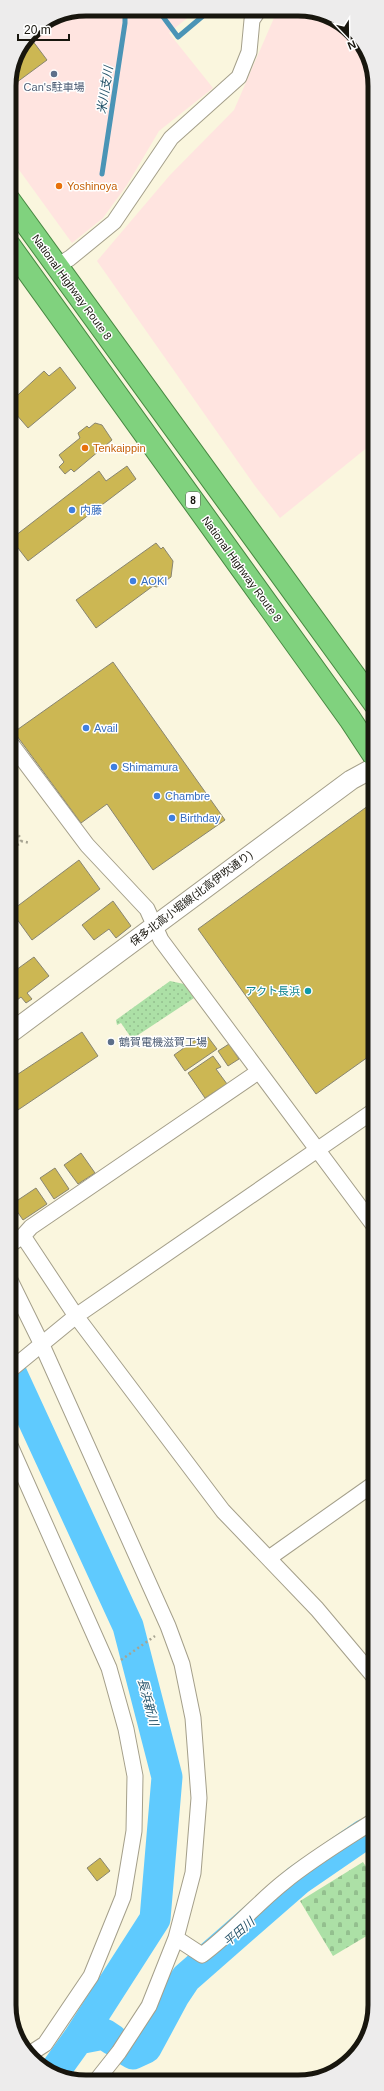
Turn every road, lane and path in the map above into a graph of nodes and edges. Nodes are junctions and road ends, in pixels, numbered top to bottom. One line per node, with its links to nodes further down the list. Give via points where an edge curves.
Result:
1 (255, 16): 4 (street, via 252,20 249,52 239,77 171,138 114,222)
2 (16, 210): 4 (highway, National Highway Route 8)
3 (16, 255): 6 (highway, National Highway Route 8 / 8)
4 (57, 266): 5 (highway, National Highway Route 8)
5 (368, 696)
6 (368, 748)
7 (16, 750): 13 (street, via 86,845 147,909)
8 (368, 770): 13 (street, 保多北高小堀線(北高伊吹通り), via 351,780)
9 (16, 836): 10 (path)
10 (21, 841): 11 (path); 12 (path)
11 (30, 843)
12 (16, 844)
13 (155, 926): 14 (street, 保多北高小堀線(北高伊吹通り)); 15 (street, via 161,940)
14 (16, 1029)
15 (258, 1072): 17 (street); 19 (street, via 31,1227)
16 (368, 1115): 17 (street)
17 (319, 1150): 18 (street); 22 (street)
18 (368, 1217)
19 (23, 1236): 20 (street); 22 (street)
20 (16, 1240)
21 (16, 1292): 23 (street)
22 (76, 1316): 23 (street); 27 (street, via 223,1511)
23 (39, 1348): 24 (street); 32 (street, via 168,1626 182,1664 193,1718 199,1798 193,1873)
24 (16, 1366)
25 (16, 1457): 33 (street, via 109,1668 126,1728 135,1776 134,1831 123,1897 91,1976 44,2044)
26 (368, 1488): 27 (street)
27 (269, 1558): 30 (street, via 317,1609)
28 (157, 1635): 29 (path)
29 (115, 1664)
30 (368, 1670)
31 (368, 1824): 32 (street, via 283,1882 224,1938 202,1955)
32 (176, 1938): 34 (street, via 149,2006)
33 (34, 2051)
34 (101, 2075)

